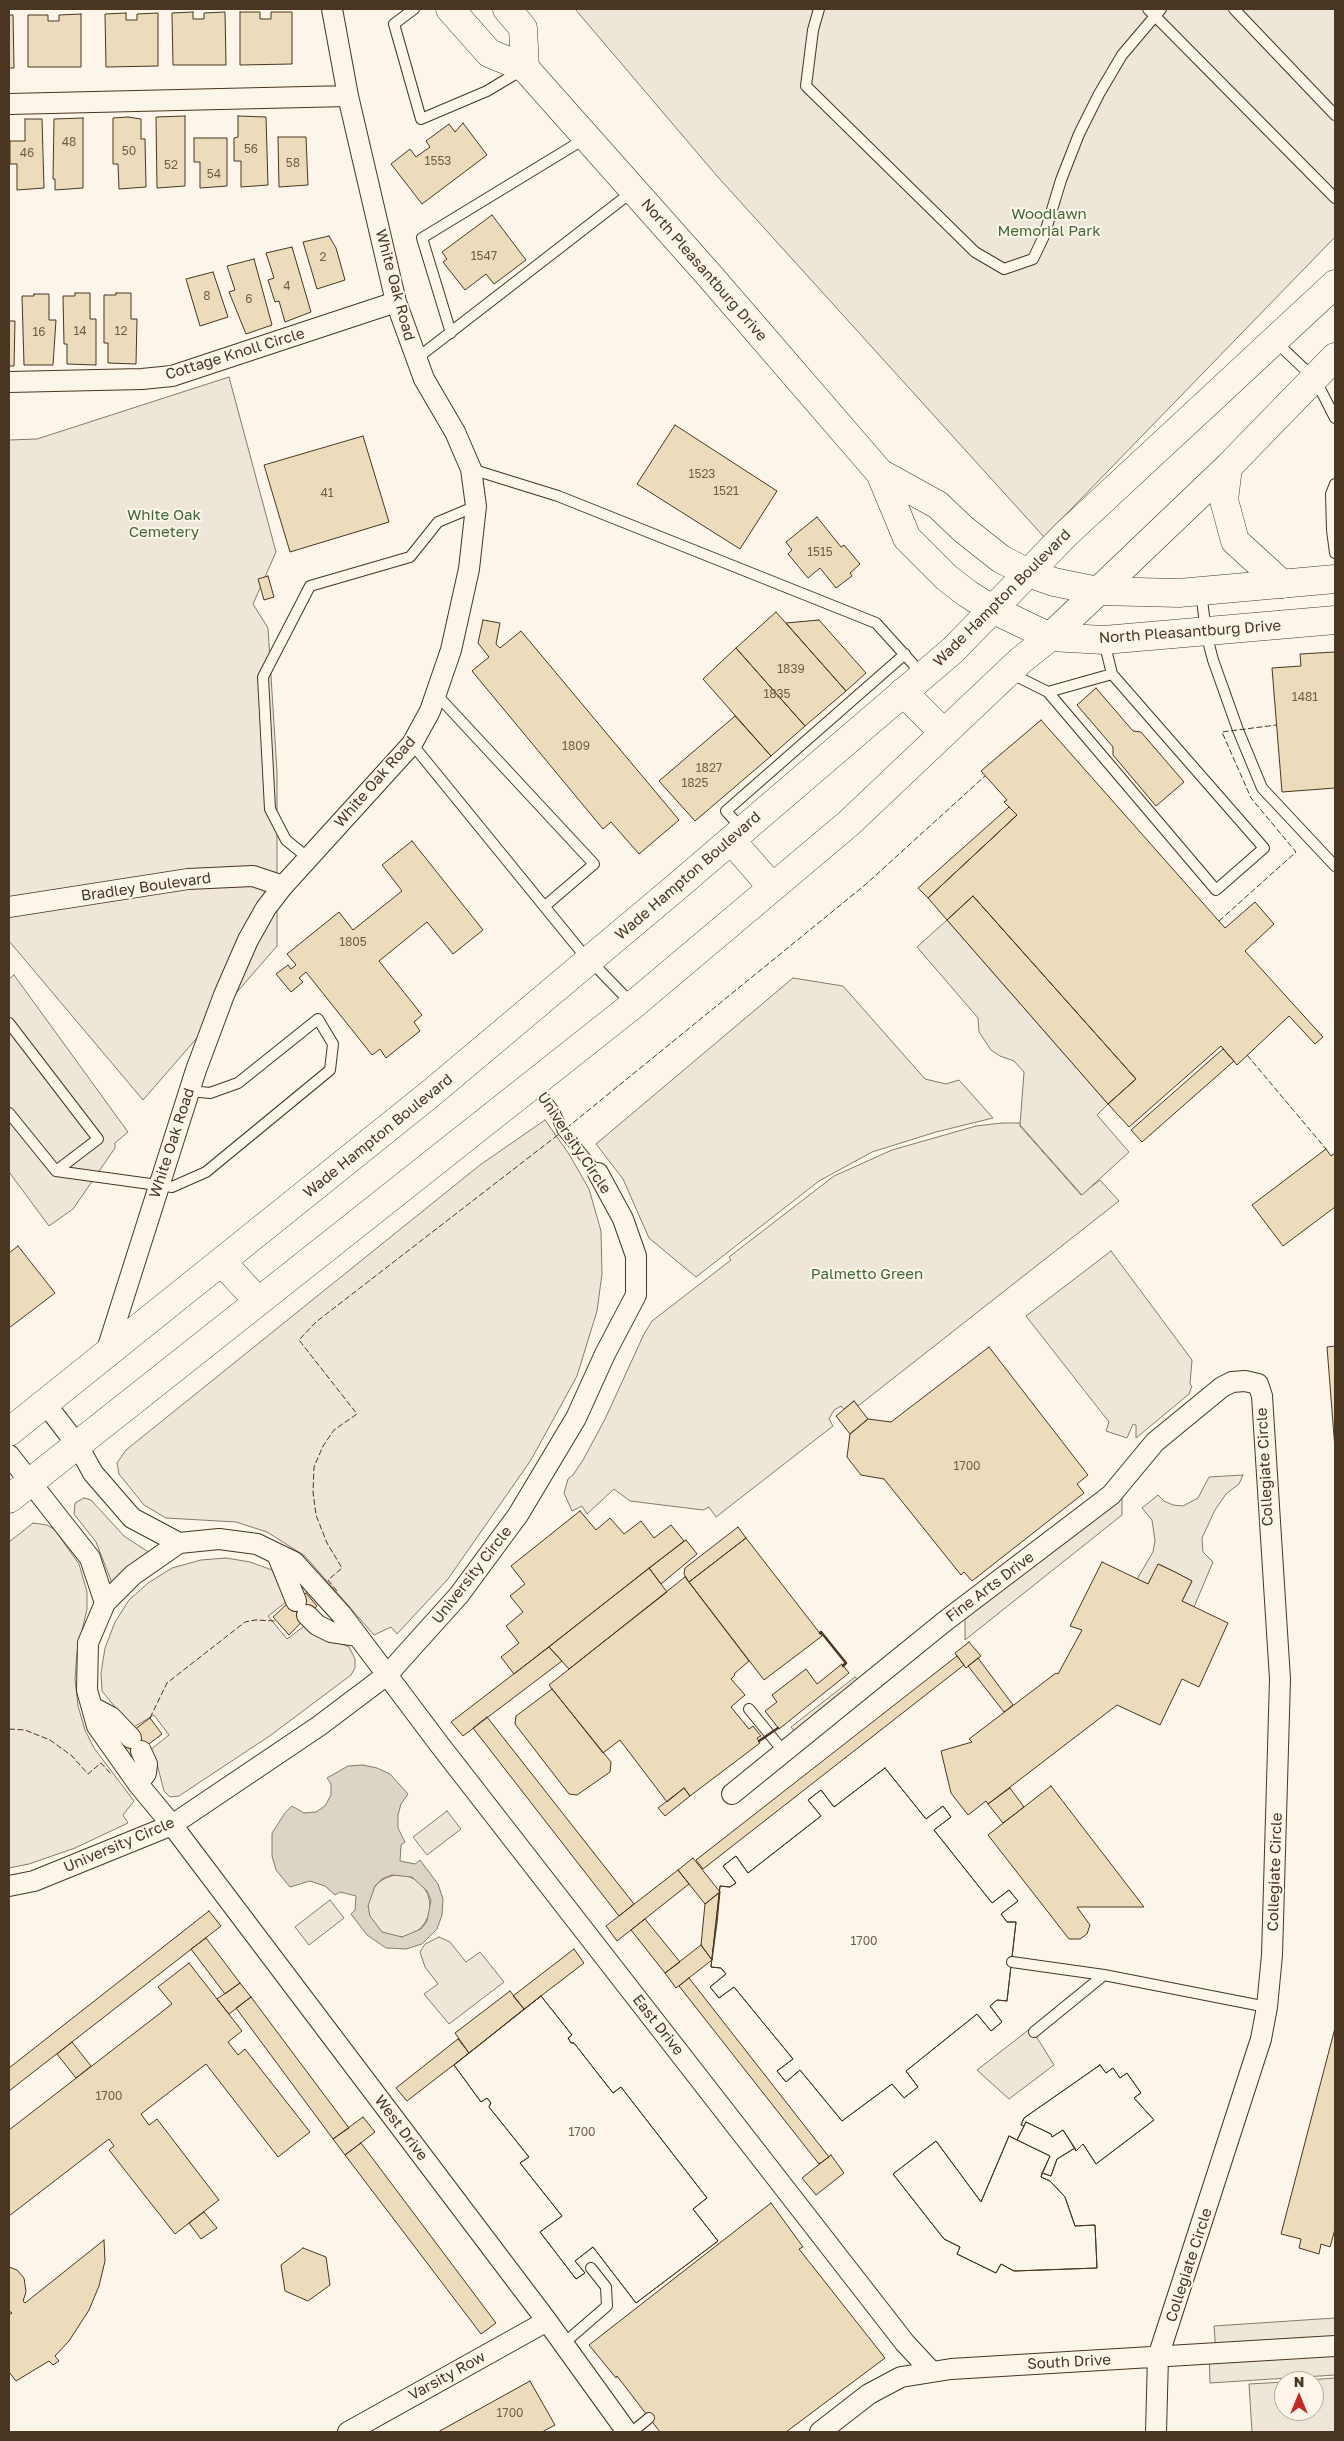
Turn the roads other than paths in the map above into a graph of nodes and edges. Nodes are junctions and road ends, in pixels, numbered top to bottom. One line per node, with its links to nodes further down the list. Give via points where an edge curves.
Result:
1 (332, 9): 9 (street, White Oak Road)
2 (414, 9): 8 (lane, via 394,24 421,119 487,90)
3 (450, 9): 8 (main road, North Pleasantburg Drive, via 489,53)
4 (507, 9): 8 (main road, via 523,28)
5 (819, 9): 7 (lane, via 806,86 976,252 1004,269 1033,259 1079,134 1122,55)
6 (1234, 9): 11 (lane)
7 (1155, 11): 14 (lane)
8 (525, 68): 12 (main road, North Pleasantburg Drive)
9 (348, 96): 10 (street); 16 (street, White Oak Road)
10 (9, 104)
11 (1335, 116)
12 (587, 137): 13 (main road, North Pleasantburg Drive); 17 (lane, via 422,238)
13 (634, 190): 17 (lane); 26 (main road, North Pleasantburg Drive)
14 (1335, 198)
15 (1335, 284): 18 (main road, Wade Hampton Boulevard)
16 (396, 302): 20 (street, White Oak Road); 22 (street, Cottage Knoll Circle, via 172,376)
17 (451, 333): 20 (lane)
18 (1274, 340): 21 (lane); 30 (main road, Wade Hampton Boulevard)
19 (1335, 357): 21 (main road)
20 (416, 359): 25 (street, White Oak Road)
21 (1315, 379): 23 (lane); 24 (main road)
22 (9, 382)
23 (1335, 418)
24 (1228, 468): 32 (main road, via 1224,500 1235,540); 33 (main road)
25 (471, 469): 28 (street, White Oak Road); 40 (lane, via 558,496 853,613 876,623)
26 (880, 473): 30 (main road, North Pleasantburg Drive, via 938,505 1001,559); 35 (main road, North Pleasantburg Drive, via 907,538 947,578)
27 (1335, 484): 29 (lane, via 1331,494)
28 (476, 506): 46 (street, White Oak Road, via 452,650); 50 (lane, via 438,522 410,557 310,586 263,677 270,809 286,840)
29 (1335, 553)
30 (1028, 573): 33 (main road, North Pleasantburg Drive); 35 (main road, Wade Hampton Boulevard)
31 (1335, 579): 32 (main road, North Pleasantburg Drive)
32 (1282, 584): 34 (main road, North Pleasantburg Drive)
33 (1098, 591): 34 (main road, North Pleasantburg Drive, via 1133,594); 38 (main road)
34 (1201, 591): 37 (lane)
35 (992, 610): 38 (main road, North Pleasantburg Drive); 43 (main road, Wade Hampton Boulevard)
36 (1335, 620): 37 (main road, North Pleasantburg Drive)
37 (1206, 633): 39 (main road, North Pleasantburg Drive); 51 (lane, via 1238,730 1262,788)
38 (1050, 637): 39 (main road, North Pleasantburg Drive); 41 (main road)
39 (1104, 640): 42 (lane)
40 (905, 654): 43 (lane); 49 (lane, via 726,811)
41 (1010, 672): 45 (lane); 47 (main road)
42 (1112, 674): 45 (lane); 45 (lane, via 1264,848 1216,890)
43 (924, 675): 44 (main road, Wade Hampton Boulevard)
44 (903, 692): 47 (main road); 49 (main road, Wade Hampton Boulevard)
45 (1048, 692)
46 (436, 694): 48 (street, White Oak Road); 54 (lane, via 594,864)
47 (944, 733): 53 (main road, via 849,823)
48 (412, 744): 50 (street, White Oak Road); 54 (lane)
49 (737, 835): 53 (main road); 56 (main road, Wade Hampton Boulevard)
50 (307, 857): 52 (street, White Oak Road)
51 (1335, 866)
52 (282, 886): 55 (street, Bradley Boulevard, via 253,876 197,878); 60 (street, White Oak Road, via 248,940 224,994)
53 (772, 887): 57 (main road)
54 (545, 906): 56 (lane)
55 (9, 907)
56 (590, 961): 57 (lane); 65 (main road, Wade Hampton Boulevard)
57 (633, 1005): 59 (main road)
58 (9, 1023): 62 (lane, via 98,1139)
59 (533, 1083): 63 (lane, University Circle, via 554,1111 563,1131); 66 (main road)
60 (190, 1091): 64 (street, White Oak Road); 64 (lane, via 210,1093 238,1083 318,1019 333,1044 330,1070 206,1172 172,1187)
61 (9, 1113): 62 (lane)
62 (56, 1171): 64 (lane)
63 (598, 1173): 79 (street, University Circle, via 623,1219 636,1256 636,1296 576,1418 518,1515 459,1595)
64 (158, 1185): 67 (street, White Oak Road)
65 (222, 1262): 66 (main road); 67 (main road, Wade Hampton Boulevard)
66 (258, 1301): 71 (main road)
67 (105, 1356): 69 (main road, Wade Hampton Boulevard)
68 (1245, 1381): 82 (street, Fine Arts Drive, via 1222,1387 1155,1442 1111,1495 944,1622); 89 (street, Collegiate Circle, via 1258,1384 1262,1396 1280,1679 1272,1955)
69 (45, 1403): 70 (main road, Wade Hampton Boulevard); 71 (street)
70 (9, 1432)
71 (78, 1446): 73 (main road); 75 (street, via 94,1472 132,1518)
72 (9, 1455): 73 (street)
73 (30, 1483): 74 (main road); 77 (street, via 90,1558)
74 (9, 1500)
75 (178, 1543): 76 (street, East Drive, via 219,1539 257,1544); 77 (street, via 133,1575)
76 (277, 1554): 78 (street, East Drive, via 294,1562); 78 (street, via 302,1608 317,1625 332,1632)
77 (105, 1603): 80 (street, West Drive, via 88,1643 87,1690)
78 (358, 1636): 79 (street, East Drive)
79 (388, 1674): 85 (street, University Circle, via 319,1726); 96 (street, East Drive, via 439,1744 905,2342)
80 (92, 1707): 83 (street, West Drive, via 97,1726); 83 (street, via 111,1717 136,1744 147,1764 146,1773)
81 (749, 1709): 82 (lane)
82 (784, 1752): 84 (street, Fine Arts Drive)
83 (138, 1784): 85 (street, West Drive)
84 (732, 1794)
85 (172, 1825): 86 (street, University Circle, via 34,1881); 92 (street, West Drive)
86 (9, 1886)
87 (1012, 1962): 88 (lane)
88 (1104, 1975): 89 (lane); 90 (lane)
89 (1267, 2006): 95 (street, Collegiate Circle, via 1261,2039)
90 (1034, 2032)
91 (591, 2268): 93 (lane, via 606,2287 606,2306)
92 (547, 2321): 93 (street, West Drive); 98 (street, Varsity Row)
93 (563, 2344): 99 (street, West Drive)
94 (1335, 2346): 95 (street, South Drive)
95 (1158, 2357): 96 (street, South Drive); 101 (street, Collegiate Circle)
96 (932, 2372): 100 (street, South Drive, via 893,2381 869,2394)
97 (649, 2418): 99 (lane)
98 (348, 2432)
99 (627, 2432)
100 (820, 2432)
101 (1156, 2432)

